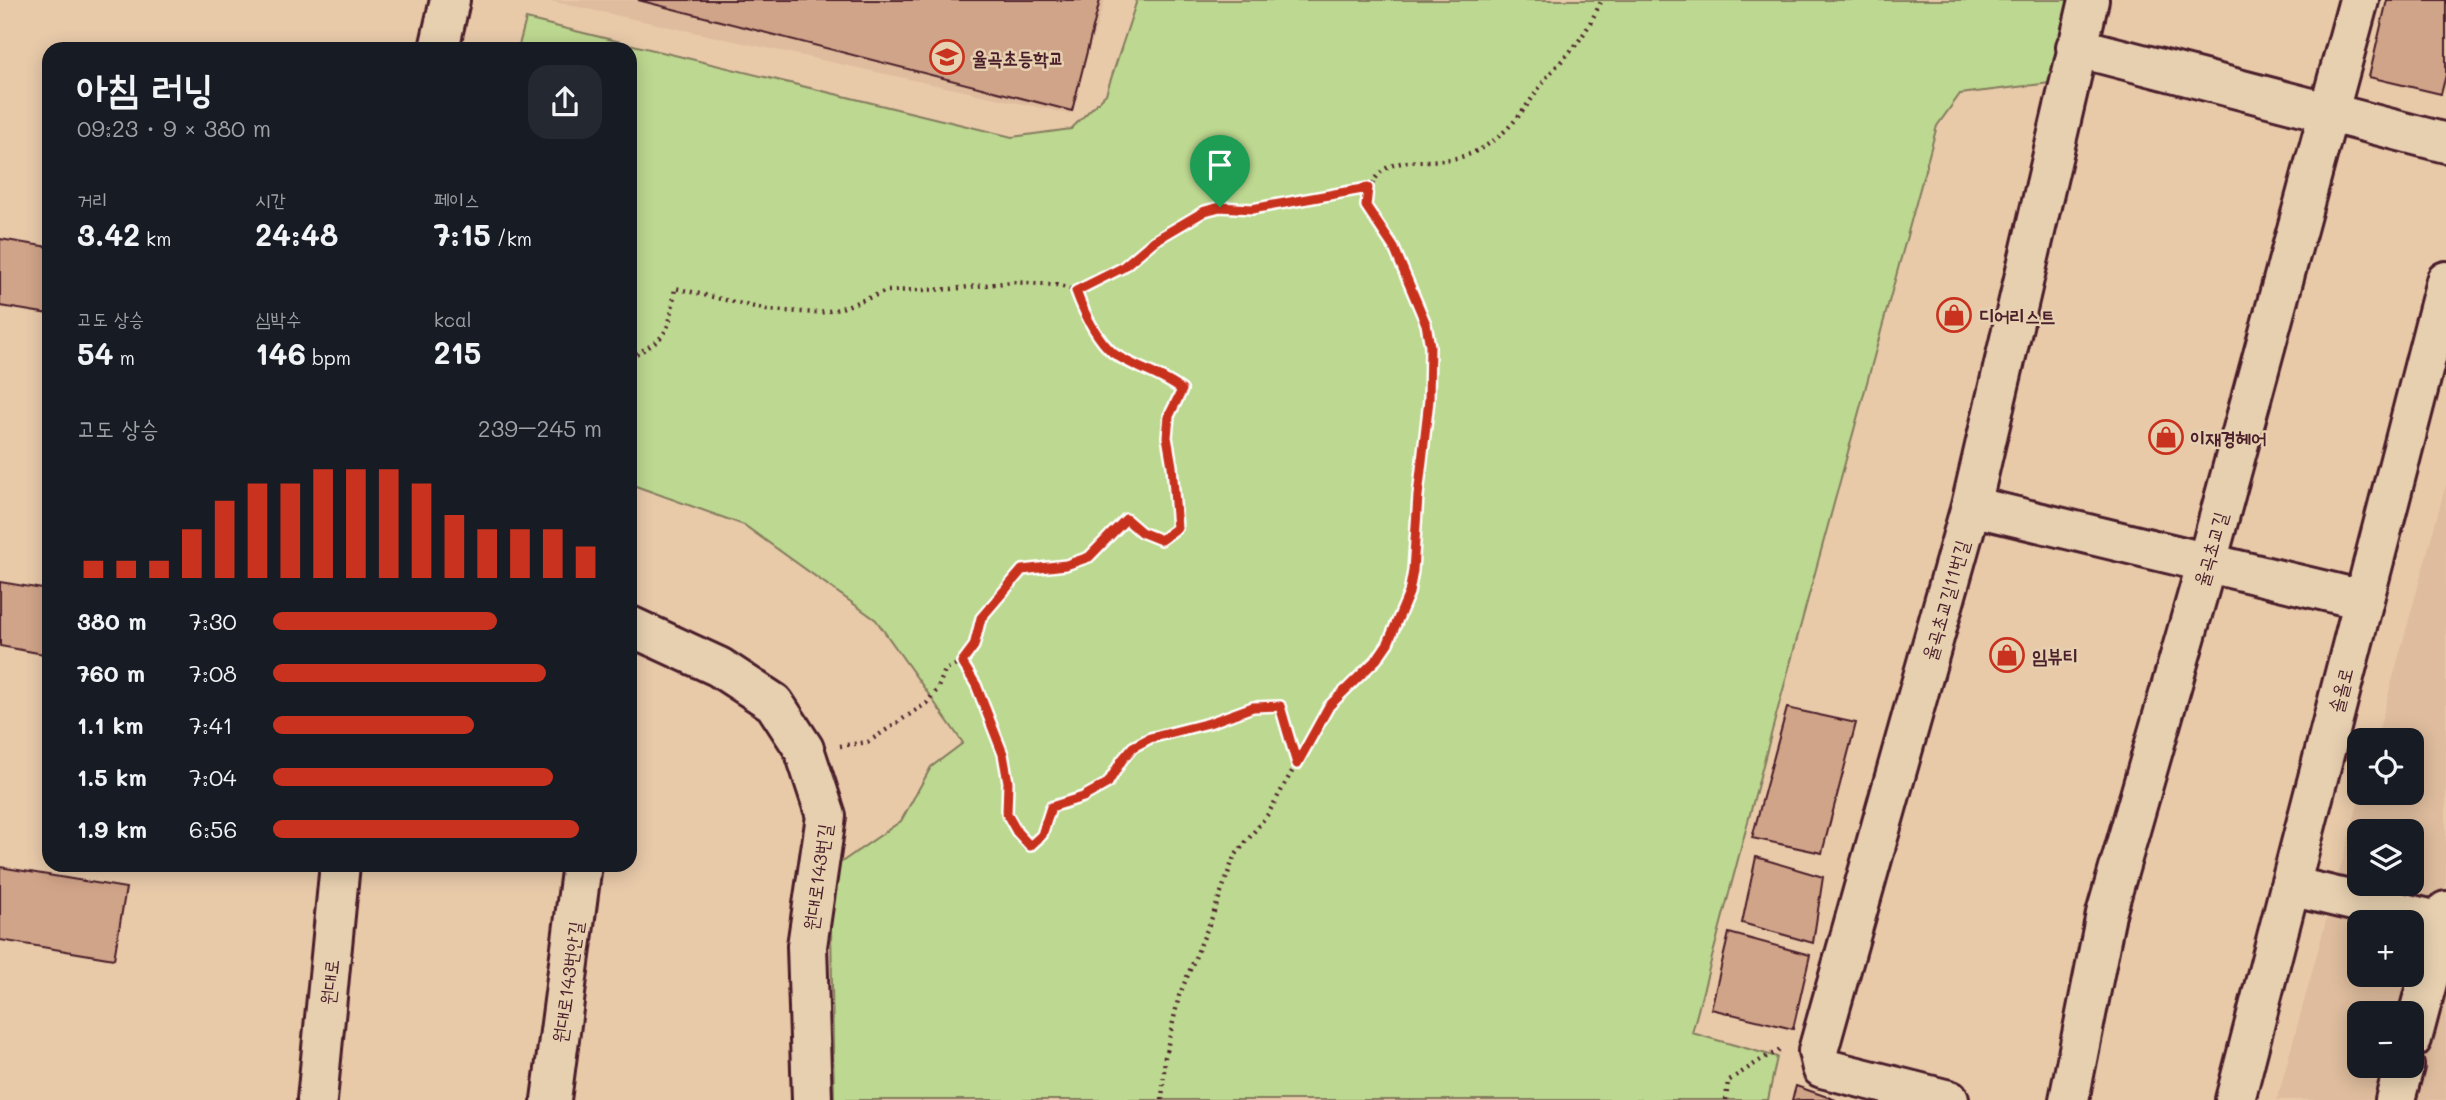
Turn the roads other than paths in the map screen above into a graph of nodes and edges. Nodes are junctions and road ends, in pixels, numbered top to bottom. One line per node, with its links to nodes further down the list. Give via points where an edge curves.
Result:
1 (450, 0): 4 (street)
2 (2089, 0): 5 (street, 율곡초교길11번길)
3 (2360, 0): 6 (street, 율곡초교길)
4 (441, 42)
5 (2076, 47): 6 (street); 9 (street, 율곡초교길11번길)
6 (2329, 114): 7 (street); 10 (street, 율곡초교길)
7 (2446, 143)
8 (2443, 302): 11 (street, 솔올로)
9 (1971, 506): 10 (street); 22 (street, 율곡초교길11번길, via 1818,1051 1822,1068)
10 (2207, 562): 11 (street); 23 (street, 율곡초교길, via 2106,914)
11 (2362, 600): 15 (street, 솔올로)
12 (637, 629): 21 (street, 원대로143번길, via 719,667 774,703 804,749 826,816 807,946)
13 (339, 872): 19 (street, 원대로)
14 (581, 872): 20 (street, 원대로143번안길)
15 (2290, 886): 16 (street); 24 (street, 솔올로)
16 (2445, 919): 17 (street)
17 (2422, 1001)
18 (2401, 1078): 25 (street)
19 (317, 1100)
20 (551, 1100)
21 (812, 1100)
22 (1949, 1100)
23 (2069, 1100)
24 (2235, 1100)
25 (2395, 1100)

